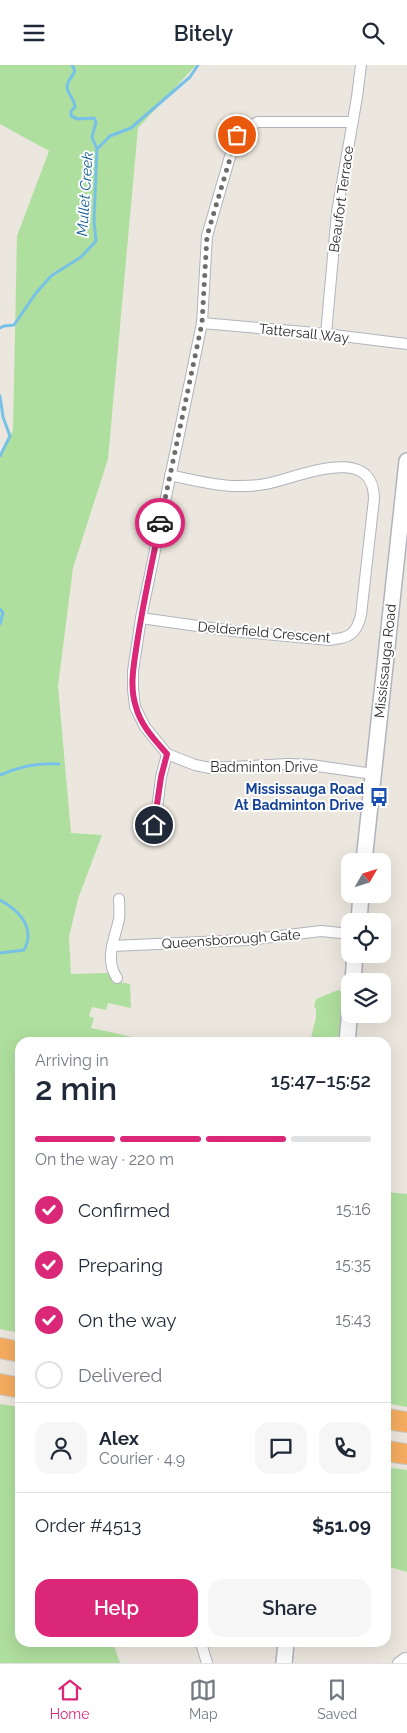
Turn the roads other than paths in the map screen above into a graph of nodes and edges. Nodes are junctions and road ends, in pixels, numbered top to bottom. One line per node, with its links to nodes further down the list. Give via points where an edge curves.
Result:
1 (361, 65): 2 (street, Beaufort Terrace)
2 (353, 122): 3 (street, Badminton Drive, via 258,122 237,135 207,236); 4 (street, Beaufort Terrace, via 337,212)
3 (202, 323): 4 (street, Tattersall Way); 7 (street, Badminton Drive)
4 (326, 334): 5 (street, Tattersall Way)
5 (407, 344)
6 (407, 461): 10 (main road, Mississauga Road)
7 (170, 475): 8 (street, Badminton Drive); 8 (street, Delderfield Crescent, via 235,487 266,484 329,468 364,473 374,488 374,499 361,615 352,633 345,638 329,640)
8 (141, 618): 9 (street, Badminton Drive, via 133,671 136,707 145,727)
9 (167, 754): 10 (street, Badminton Drive, via 210,767 288,764); 11 (street)
10 (373, 774): 12 (main road, Mississauga Road)
11 (154, 825)
12 (365, 853)
13 (119, 899): 15 (street, via 119,918)
14 (341, 933): 15 (street, Queensborough Gate, via 321,931 247,940)
15 (112, 946): 16 (street, via 111,965)
16 (117, 978)
17 (348, 1023): 18 (main road)
18 (347, 1037)
19 (0, 1348): 20 (highway)
20 (15, 1351)
21 (0, 1384): 22 (highway)
22 (15, 1387)
23 (201, 1647): 26 (street)
24 (286, 1647): 27 (main road)
25 (407, 1659): 28 (street)
26 (207, 1663)
27 (284, 1663)
28 (398, 1663)

